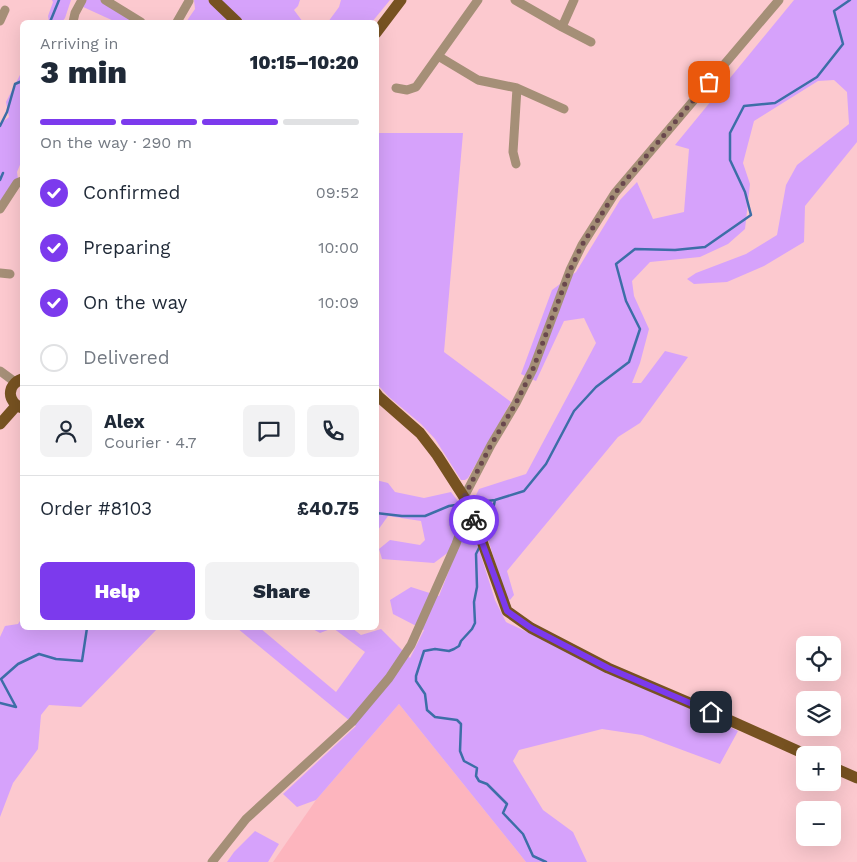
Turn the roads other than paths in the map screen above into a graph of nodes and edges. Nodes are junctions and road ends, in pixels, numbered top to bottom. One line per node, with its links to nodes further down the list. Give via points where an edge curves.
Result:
1 (82, 0): 11 (street)
2 (105, 0): 12 (street)
3 (214, 0): 14 (main road)
4 (401, 0): 17 (main road)
5 (478, 0): 19 (street)
6 (514, 0): 16 (street)
7 (574, 0): 16 (street)
8 (779, 0): 33 (street, via 615,193 586,238 570,270 533,369)
9 (188, 1): 13 (street)
10 (5, 10): 15 (street)
11 (73, 20)
12 (138, 20)
13 (178, 20)
14 (235, 20)
15 (0, 21)
16 (562, 27): 18 (street)
17 (379, 29)
18 (591, 42)
19 (438, 56): 20 (street, via 416,87 407,90); 21 (street, via 478,80)
20 (396, 88)
21 (517, 88): 22 (street); 23 (street, via 513,152)
22 (564, 109)
23 (516, 164)
24 (20, 182): 25 (street)
25 (0, 209)
26 (0, 273): 27 (street)
27 (10, 274)
28 (0, 371): 29 (street)
29 (19, 380): 31 (main road, via 12,387 10,396)
30 (379, 397): 33 (main road, via 420,433)
31 (20, 407): 32 (main road)
32 (0, 424)
33 (464, 497): 34 (main road)
34 (469, 508): 35 (main road, via 507,611 531,628 608,668); 38 (street, via 411,645 389,678 352,722 246,819)
35 (796, 750)
36 (841, 771): 37 (main road)
37 (857, 778)
38 (212, 862)

